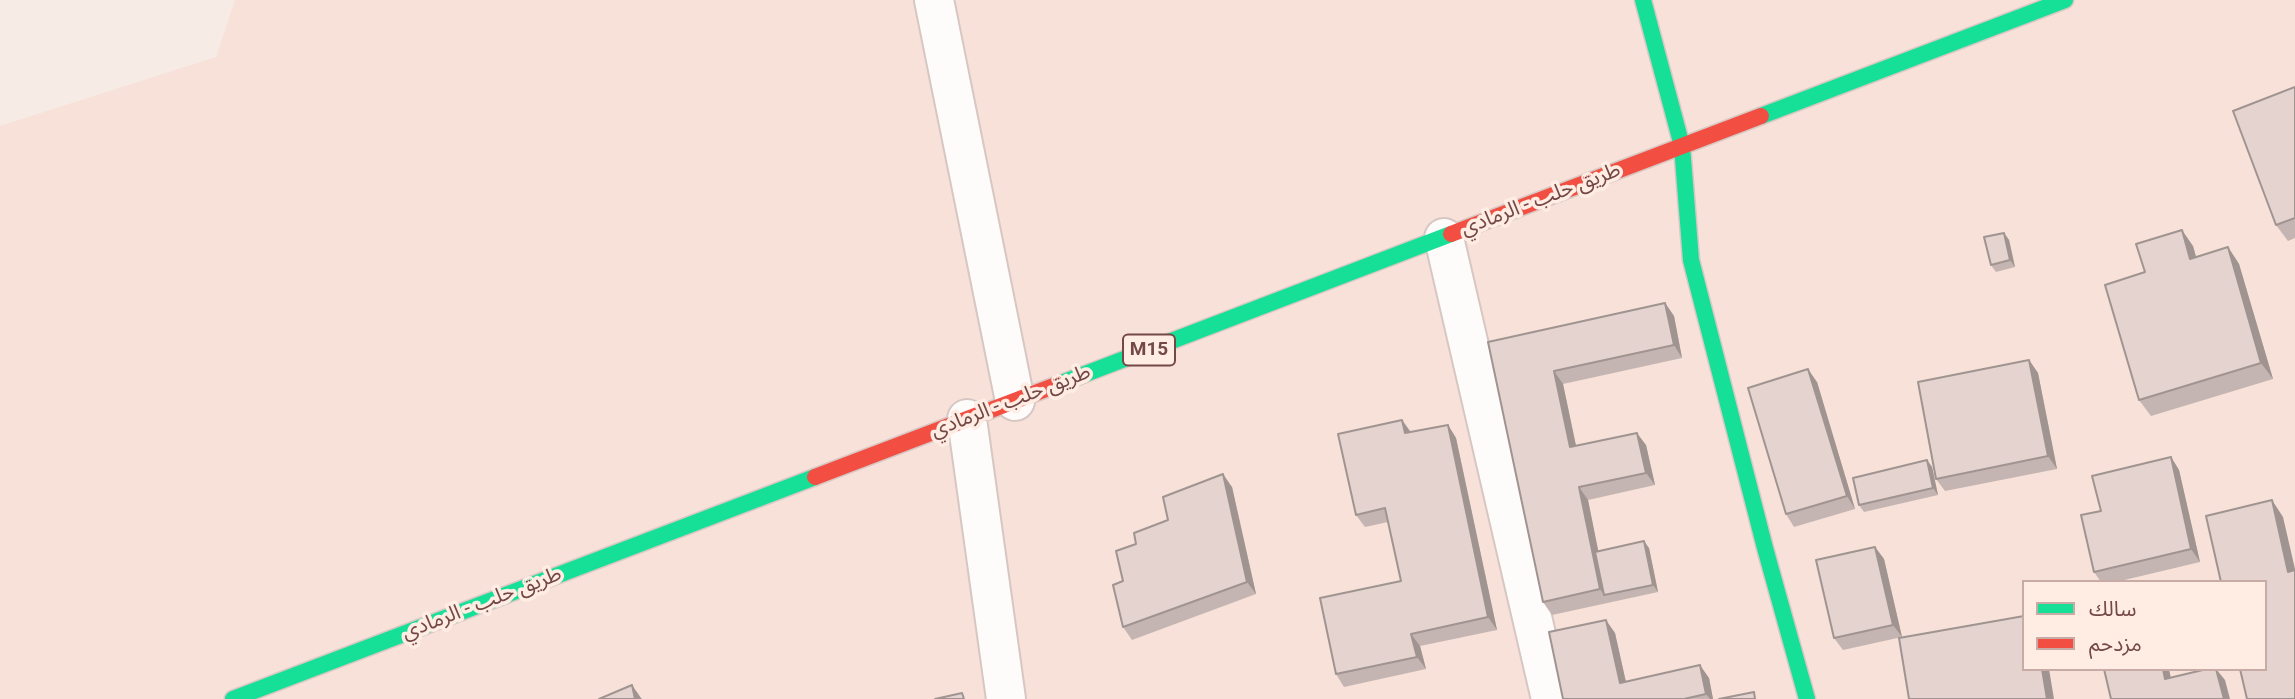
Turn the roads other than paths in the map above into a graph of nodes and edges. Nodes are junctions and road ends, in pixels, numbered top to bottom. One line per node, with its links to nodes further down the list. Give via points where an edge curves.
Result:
1 (934, 0): 6 (street)
2 (1643, 0): 4 (main road)
3 (2065, 0): 4 (main road, طريق حلب - الرمادي / M15)
4 (1682, 146): 5 (main road, طريق حلب - الرمادي / M15); 11 (main road, via 1691,260)
5 (1444, 237): 6 (main road, طريق حلب - الرمادي / M15); 10 (street)
6 (1014, 401): 7 (main road, طريق حلب - الرمادي / M15)
7 (967, 419): 8 (main road, طريق حلب - الرمادي / M15); 9 (street)
8 (233, 699)
9 (1006, 699)
10 (1551, 699)
11 (1807, 699)

